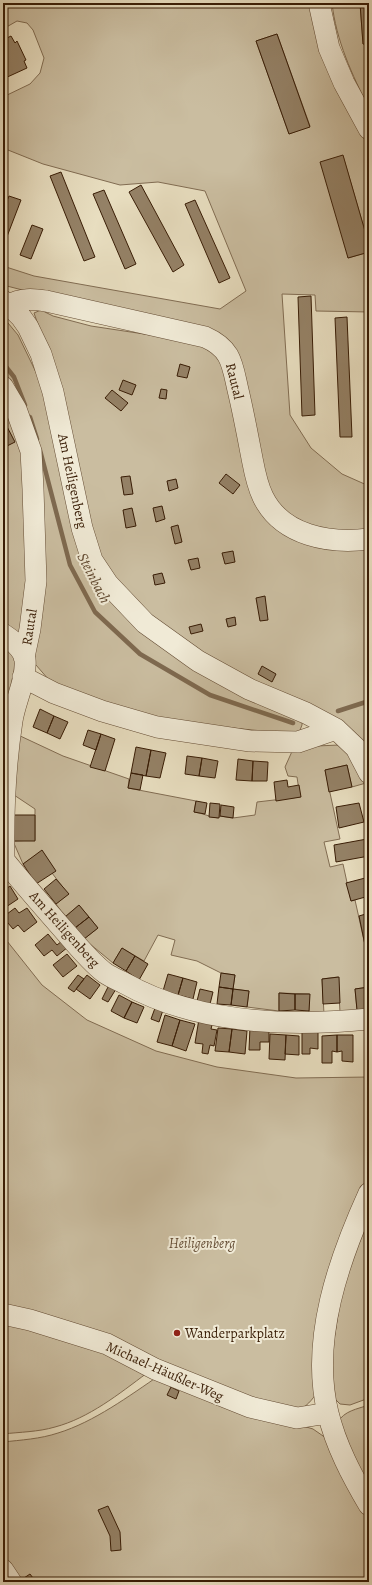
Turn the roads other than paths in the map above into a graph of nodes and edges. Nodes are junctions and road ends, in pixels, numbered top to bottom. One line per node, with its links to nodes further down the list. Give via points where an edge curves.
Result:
1 (319, 3): 2 (street, via 329,48 344,83)
2 (369, 128)
3 (6, 303): 5 (street, Rautal, via 23,300 46,301 205,337 222,346 232,364 258,484 269,507 286,523 310,535 335,540); 8 (street, Am Heiligenberg, via 28,327 41,354 54,392 82,528 92,560 108,584 145,624 198,661 249,689 306,713)
4 (3, 387): 7 (street, Rautal, via 16,409 31,451 34,489 36,581)
5 (369, 539)
6 (3, 634): 7 (street, via 16,645)
7 (24, 667): 8 (street, via 54,693 102,711 165,728 250,741 298,742); 10 (street, Am Heiligenberg, via 8,746)
8 (336, 729): 9 (street, Am Heiligenberg, via 356,748)
9 (369, 772)
10 (4, 859): 11 (street, Am Heiligenberg, via 83,952 105,973 140,992 173,1005 225,1017 299,1023)
11 (369, 1019)
12 (369, 1193): 14 (street, via 336,1275 324,1338 322,1376)
13 (3, 1314): 14 (street, Michael-Häußler-Weg, via 107,1344 155,1370 250,1407 297,1418)
14 (328, 1413): 15 (street, via 352,1476)
15 (369, 1504)
16 (3, 1570): 17 (street)
17 (11, 1582)

